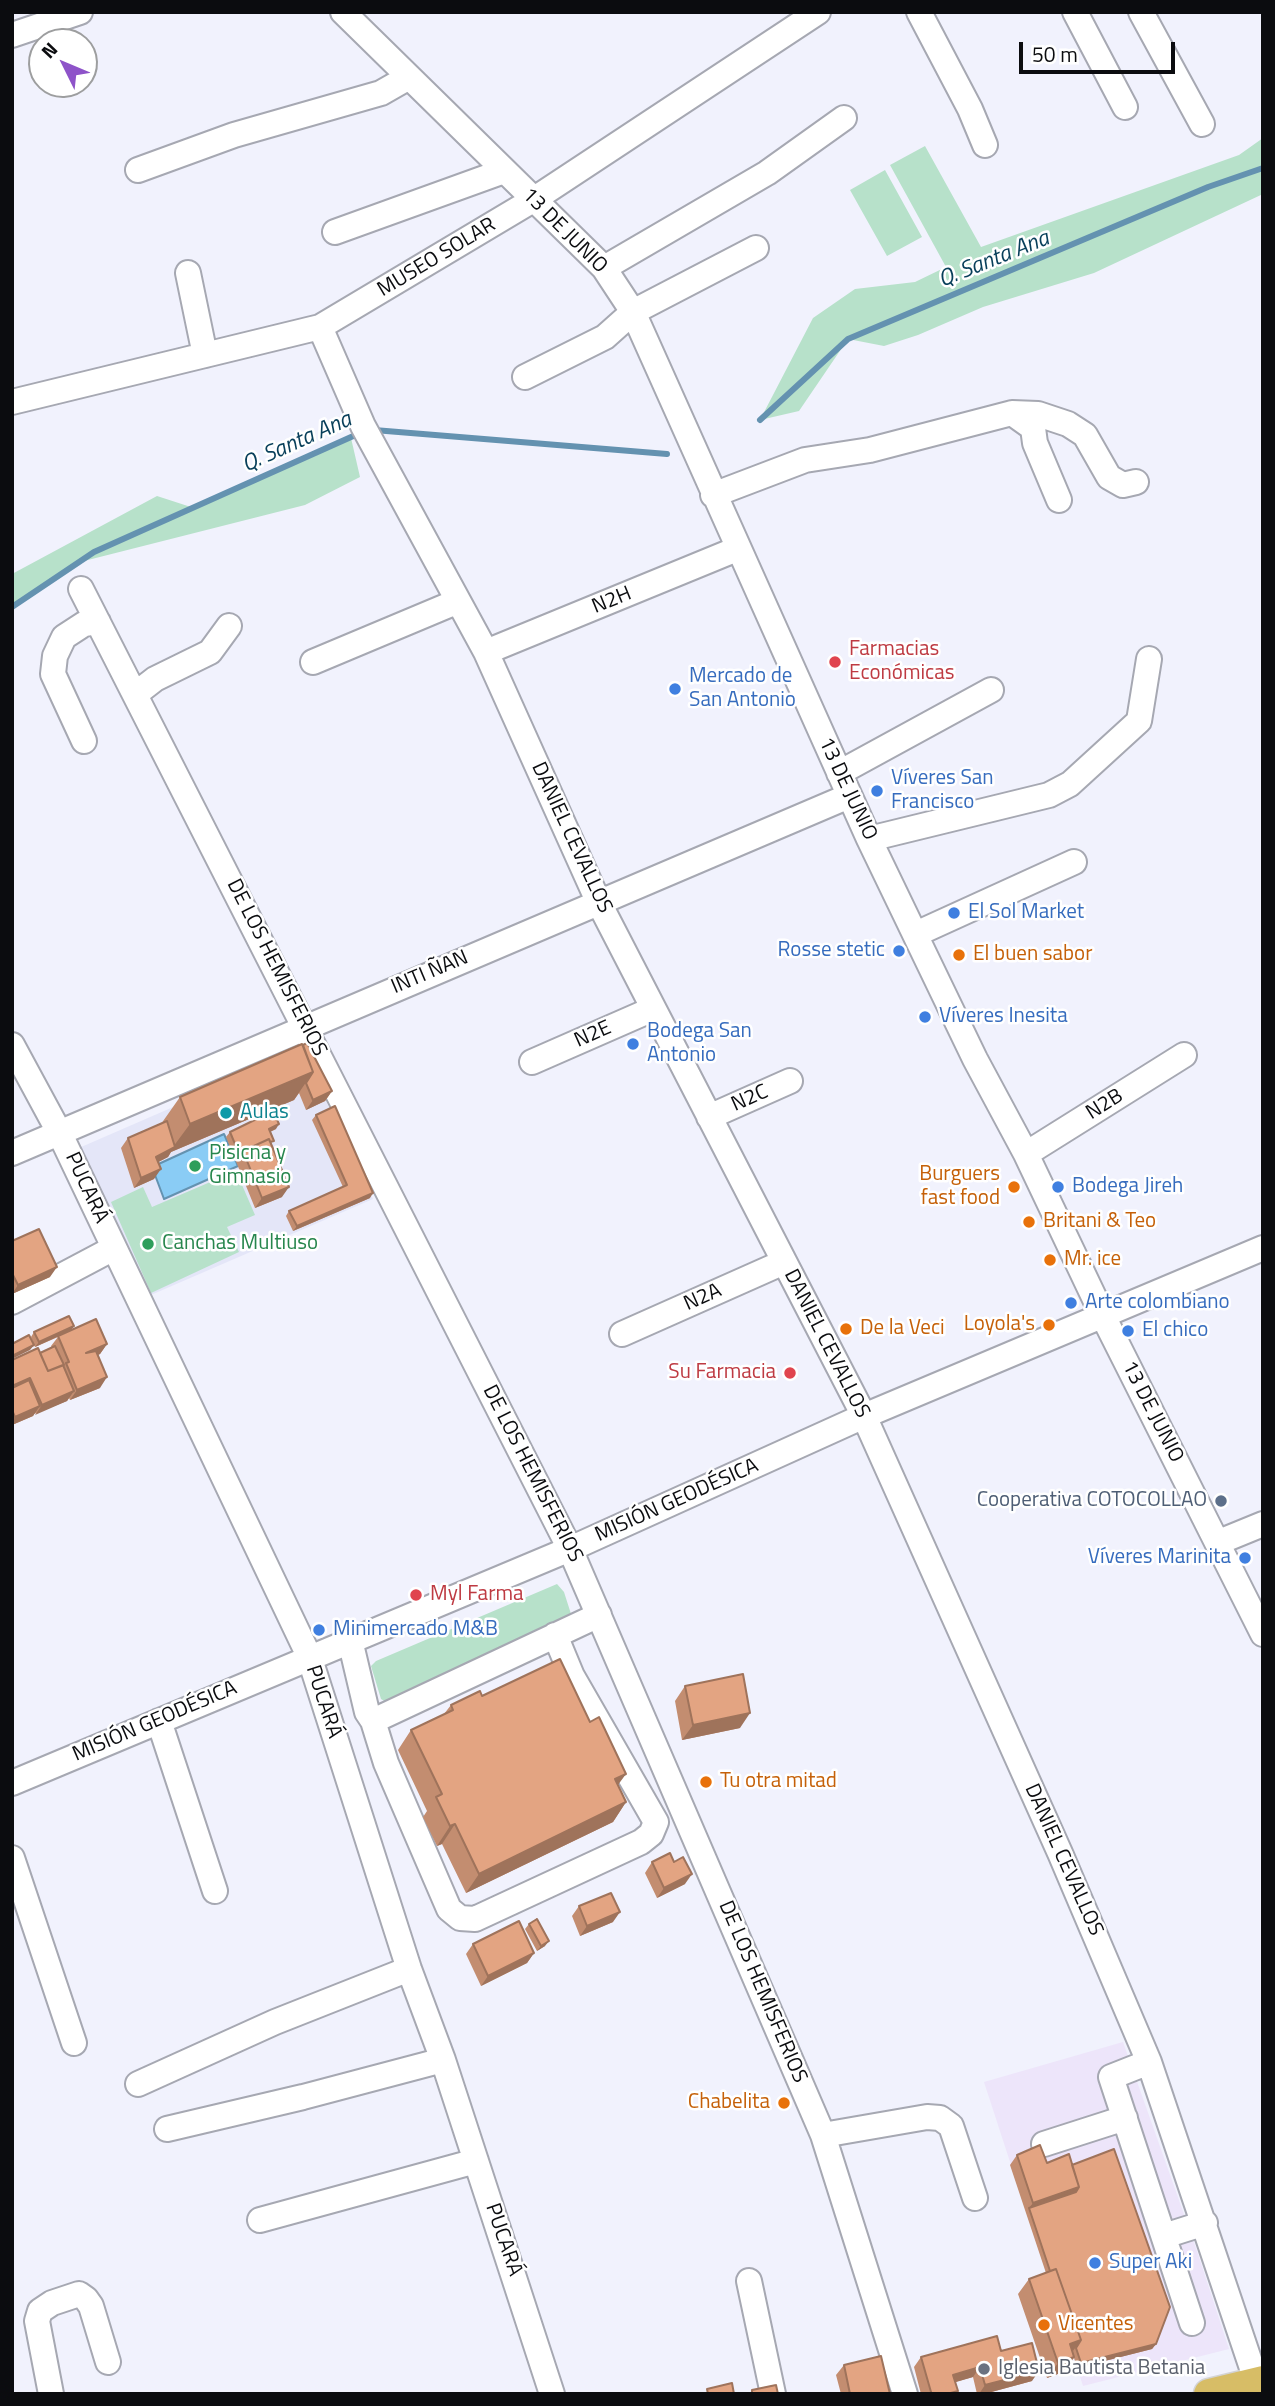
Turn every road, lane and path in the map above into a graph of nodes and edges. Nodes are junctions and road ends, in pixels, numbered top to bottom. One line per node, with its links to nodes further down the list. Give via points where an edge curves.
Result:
1 (80, 12): 7 (street)
2 (343, 12): 8 (street, 13 DE JUNIO)
3 (818, 12): 15 (street, MUSEO SOLAR)
4 (919, 12): 12 (street, via 971,108)
5 (1075, 12): 9 (street)
6 (1141, 12): 11 (street)
7 (12, 35)
8 (408, 77): 13 (street, via 381,93 234,135); 14 (street, 13 DE JUNIO)
9 (1125, 107)
10 (844, 118): 18 (street, via 768,173)
11 (1202, 124)
12 (985, 145)
13 (138, 170)
14 (504, 171): 15 (street, 13 DE JUNIO); 16 (street)
15 (533, 200): 18 (street, 13 DE JUNIO); 21 (street, MUSEO SOLAR)
16 (335, 232)
17 (756, 248): 20 (street)
18 (604, 268): 20 (street, 13 DE JUNIO)
19 (188, 273): 22 (street)
20 (633, 312): 23 (street, via 604,337); 27 (street, 13 DE JUNIO)
21 (320, 327): 22 (street, MUSEO SOLAR); 31 (street, DANIEL CEVALLOS, via 363,426)
22 (205, 355): 24 (street, MUSEO SOLAR)
23 (525, 377)
24 (12, 402)
25 (1012, 413): 26 (street, via 1038,414 1068,424 1085,435 1109,477 1123,485); 27 (street, via 870,450 806,460); 28 (street, via 1033,428)
26 (1136, 482)
27 (713, 495): 29 (street, 13 DE JUNIO)
28 (1059, 500)
29 (737, 549): 34 (street, N2H); 40 (street, 13 DE JUNIO)
30 (81, 589): 32 (street, DE LOS HEMISFERIOS)
31 (456, 602): 34 (street, DANIEL CEVALLOS); 36 (street)
32 (98, 622): 38 (street, DE LOS HEMISFERIOS); 39 (street, via 84,624 64,637 55,656 53,674)
33 (229, 626): 38 (street, via 210,652 155,678)
34 (486, 652): 44 (street, DANIEL CEVALLOS)
35 (1149, 659): 42 (street, via 1139,721 1070,784 1049,795)
36 (313, 662)
37 (991, 690): 40 (street)
38 (137, 693): 47 (street, DE LOS HEMISFERIOS)
39 (84, 741)
40 (839, 773): 41 (street, 13 DE JUNIO)
41 (849, 796): 42 (street, 13 DE JUNIO); 44 (street, INTI ÑAN)
42 (869, 839): 45 (street, 13 DE JUNIO)
43 (1074, 862): 45 (street)
44 (598, 901): 46 (street, DANIEL CEVALLOS); 47 (street, INTI ÑAN)
45 (916, 934): 55 (street, 13 DE JUNIO)
46 (653, 1009): 50 (street, N2E); 52 (street, DANIEL CEVALLOS)
47 (306, 1027): 53 (street, INTI ÑAN); 65 (street, DE LOS HEMISFERIOS)
48 (12, 1045): 53 (street, PUCARÁ)
49 (1184, 1055): 55 (street, N2B)
50 (532, 1062)
51 (790, 1081): 52 (street, N2C)
52 (709, 1117): 58 (street, DANIEL CEVALLOS)
53 (59, 1132): 54 (street, INTI ÑAN); 56 (street, PUCARÁ)
54 (12, 1153)
55 (1026, 1154): 60 (street, 13 DE JUNIO)
56 (114, 1248): 59 (street); 70 (street, PUCARÁ)
57 (1263, 1248): 60 (street, MISIÓN GEODÉSICA)
58 (784, 1262): 61 (street, N2A); 62 (street, DANIEL CEVALLOS)
59 (12, 1302)
60 (1102, 1316): 62 (street, MISIÓN GEODÉSICA); 64 (street, 13 DE JUNIO)
61 (622, 1334)
62 (864, 1416): 65 (street, MISIÓN GEODÉSICA); 79 (street, DANIEL CEVALLOS)
63 (1263, 1524): 64 (street)
64 (1219, 1542): 67 (street, 13 DE JUNIO)
65 (570, 1549): 66 (street, DE LOS HEMISFERIOS); 69 (street, MISIÓN GEODÉSICA)
66 (599, 1615): 68 (street); 83 (street, DE LOS HEMISFERIOS)
67 (1263, 1634)
68 (555, 1635): 72 (street); 72 (street, via 572,1676 656,1822 641,1842 475,1919 460,1918 449,1909 386,1763)
69 (350, 1640): 70 (street, MISIÓN GEODÉSICA); 72 (street)
70 (309, 1656): 71 (street, MISIÓN GEODÉSICA); 76 (street, PUCARÁ)
71 (159, 1721): 73 (street, MISIÓN GEODÉSICA); 75 (street)
72 (373, 1721)
73 (12, 1783)
74 (12, 1858): 77 (street)
75 (215, 1891)
76 (409, 1969): 78 (street, PUCARÁ); 80 (street, via 275,2022)
77 (74, 2043)
78 (443, 2060): 82 (street); 85 (street, PUCARÁ)
79 (1149, 2062): 81 (street, via 1111,2077); 88 (street, DANIEL CEVALLOS)
80 (138, 2084)
81 (1125, 2118): 84 (street); 89 (street)
82 (167, 2129)
83 (823, 2135): 86 (street, via 940,2118 951,2126); 97 (street, DE LOS HEMISFERIOS)
84 (1044, 2144)
85 (476, 2161): 87 (street); 95 (street, PUCARÁ)
86 (975, 2198)
87 (260, 2220)
88 (1205, 2223): 89 (street); 93 (street, DANIEL CEVALLOS)
89 (1164, 2236): 91 (street)
90 (749, 2281): 96 (street)
91 (1192, 2323)
92 (108, 2362): 94 (street, via 91,2306 79,2294 52,2303 40,2311 37,2321)
93 (1259, 2386): 98 (main road)
94 (50, 2387)
95 (552, 2394)
96 (773, 2394)
97 (905, 2394)
98 (1209, 2394)

